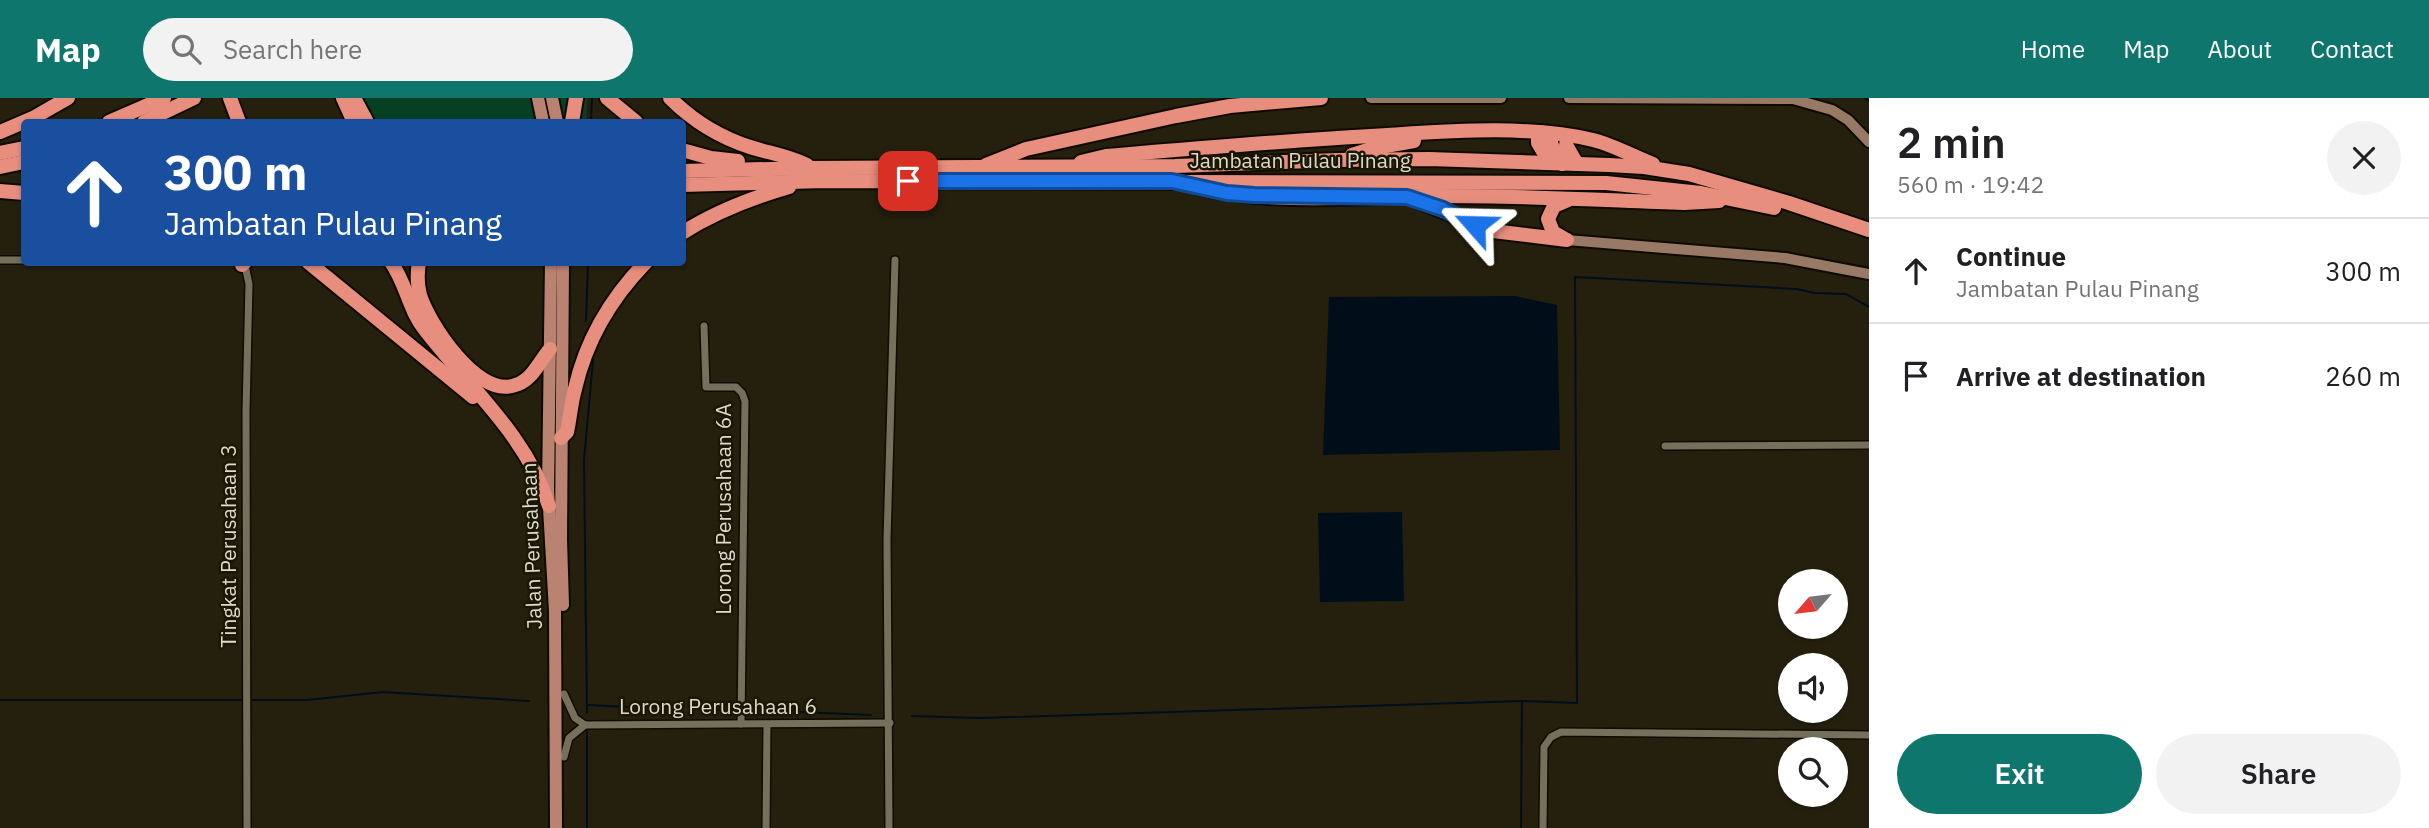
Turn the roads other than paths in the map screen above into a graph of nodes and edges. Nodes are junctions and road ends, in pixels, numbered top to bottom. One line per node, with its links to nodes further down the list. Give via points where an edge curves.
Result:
1 (68, 98): 16 (highway)
2 (164, 98): 17 (highway)
3 (194, 98): 18 (highway)
4 (230, 98): 19 (highway)
5 (343, 98): 20 (highway)
6 (354, 98): 21 (highway)
7 (538, 98): 22 (main road)
8 (552, 98): 23 (main road)
9 (576, 98): 24 (highway)
10 (607, 98): 25 (highway)
11 (670, 98): 44 (highway, via 722,136 796,160)
12 (1321, 98): 38 (highway, via 1176,116 1026,149)
13 (1371, 98): 14 (street)
14 (1501, 98)
15 (1569, 98): 30 (street, via 1793,99 1832,110)
16 (31, 119)
17 (116, 119)
18 (151, 119)
19 (238, 119)
20 (353, 119)
21 (365, 119)
22 (543, 119)
23 (556, 119)
24 (572, 119)
25 (632, 119)
26 (21, 123): 27 (highway)
27 (0, 132)
28 (1544, 137): 29 (highway); 34 (highway, via 1407,142); 36 (highway, via 1538,143)
29 (1567, 140): 36 (highway); 39 (highway, via 1598,147)
30 (1869, 142)
31 (21, 149): 33 (highway)
32 (686, 151): 40 (highway, via 747,161)
33 (0, 153)
34 (1338, 160): 36 (highway, Jambatan Pulau Pinang); 41 (highway, Jambatan Pulau Pinang)
35 (21, 163): 37 (highway)
36 (1563, 164): 39 (highway, Jambatan Pulau Pinang)
37 (0, 167)
38 (982, 167): 41 (highway, Jambatan Pulau Pinang); 44 (highway, Jambatan Pulau Pinang)
39 (1644, 167): 42 (highway, Jambatan Pulau Pinang)
40 (758, 168): 43 (highway, Jambatan Pulau Pinang); 44 (highway, Jambatan Pulau Pinang)
41 (1065, 168): 42 (highway, Jambatan Pulau Pinang, via 1106,156 1217,147 1415,133 1520,132 1596,141)
42 (1667, 170): 52 (highway, Jambatan Pulau Pinang)
43 (686, 171)
44 (809, 174): 45 (highway, Jambatan Pulau Pinang); 46 (highway, Jambatan Pulau Pinang); 54 (highway)
45 (1172, 181): 49 (highway, via 1254,195); 50 (highway, Jambatan Pulau Pinang, via 1606,183)
46 (686, 185)
47 (0, 191): 48 (highway)
48 (21, 193)
49 (1407, 197): 51 (highway); 55 (highway, via 1493,231)
50 (1733, 199): 51 (highway, via 1691,203); 52 (highway, Jambatan Pulau Pinang)
51 (1569, 200): 55 (highway, via 1554,206 1548,219 1553,232)
52 (1823, 218): 53 (highway, Jambatan Pulau Pinang); 56 (highway, Jambatan Pulau Pinang)
53 (1869, 230)
54 (686, 231)
55 (1567, 240): 67 (street, via 1785,258)
56 (1869, 240)
57 (0, 260): 58 (street)
58 (21, 260)
59 (895, 260): 76 (street, via 887,539)
60 (243, 266): 82 (street, Tingkat Perusahaan 3, via 249,284)
61 (313, 266): 70 (highway)
62 (393, 266): 70 (highway, via 420,323)
63 (419, 266): 69 (highway, via 418,287 430,318 485,382 502,387 521,383)
64 (551, 266): 69 (main road, Jalan Perusahaan)
65 (563, 266): 69 (main road, Jalan Perusahaan)
66 (643, 266): 71 (highway, via 614,299 591,340 576,381 567,432)
67 (1869, 274)
68 (704, 326): 77 (street, Lorong Perusahaan 6A, via 706,387 736,387 745,401)
69 (555, 342): 71 (main road, Jalan Perusahaan); 74 (main road, Jalan Perusahaan)
70 (494, 412): 74 (highway, via 530,460)
71 (561, 438): 75 (main road, Jalan Perusahaan)
72 (1869, 444): 73 (street)
73 (1665, 446)
74 (549, 506): 83 (main road, Jalan Perusahaan, via 555,611)
75 (564, 694): 78 (street, via 575,718); 81 (main road, Jalan Perusahaan)
76 (890, 723): 79 (street, Lorong Perusahaan 6); 86 (street)
77 (741, 724): 78 (street, Lorong Perusahaan 6); 79 (street, Lorong Perusahaan 6)
78 (585, 725): 81 (street, via 569,737)
79 (767, 725): 85 (street)
80 (1869, 735): 87 (street, via 1561,732 1550,737 1544,747)
81 (564, 757): 84 (main road, Jalan Perusahaan)
82 (247, 828)
83 (556, 828)
84 (563, 828)
85 (766, 828)
86 (889, 828)
87 (1543, 828)

